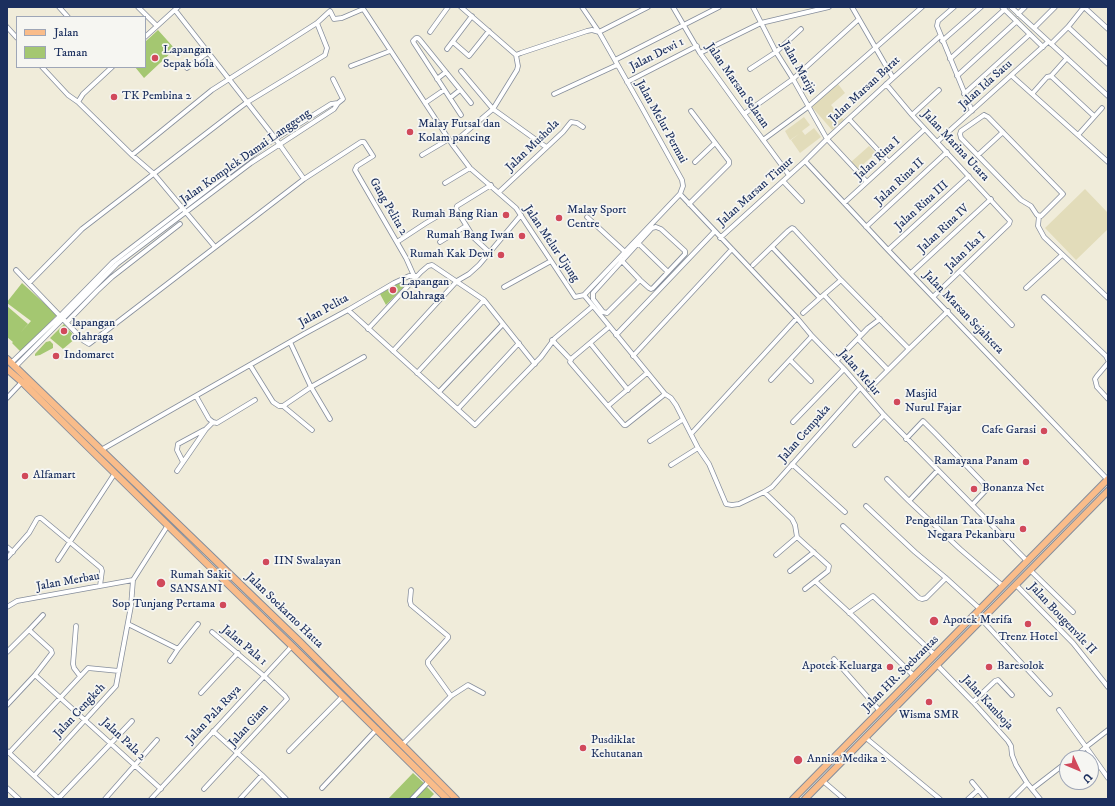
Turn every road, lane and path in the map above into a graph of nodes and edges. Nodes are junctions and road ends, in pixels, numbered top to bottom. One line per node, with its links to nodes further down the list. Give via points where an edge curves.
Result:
1 (59, 7): 24 (street)
2 (138, 7): 31 (street)
3 (448, 7): 38 (street)
4 (461, 7): 25 (street)
5 (582, 7): 39 (street, Jalan Melur Permai)
6 (648, 7): 39 (street)
7 (673, 7): 30 (street, Jalan Marsan Selatan)
8 (719, 7): 30 (street)
9 (753, 7): 29 (street, Jalan Marija)
10 (829, 7): 29 (street)
11 (852, 7): 26 (street)
12 (922, 7): 49 (street)
13 (953, 7): 42 (street, via 937,22)
14 (981, 7): 44 (street)
15 (1011, 7): 23 (street)
16 (1025, 7): 23 (street)
17 (1055, 7): 34 (street)
18 (1084, 7): 33 (street, Jalan Ida Satu); 36 (street)
19 (176, 8): 31 (street); 52 (street)
20 (362, 8): 22 (street, via 334,19); 51 (street, Jalan Melur Ujung)
21 (1003, 8): 27 (street); 57 (street)
22 (329, 9): 28 (street)
23 (1018, 14): 34 (street)
24 (65, 16)
25 (472, 16): 37 (street); 45 (street)
26 (859, 20): 49 (street); 75 (street)
27 (1017, 21): 40 (street); 68 (street)
28 (317, 23): 72 (street); 87 (street, via 327,48 325,55)
29 (762, 23): 53 (street, Jalan Marija); 54 (street)
30 (684, 25): 47 (street, Jalan Marsan Selatan); 58 (street)
31 (157, 26): 41 (street)
32 (7, 27): 43 (street)
33 (1068, 27): 46 (street, Jalan Ida Satu); 59 (street)
34 (1034, 28): 46 (street)
35 (801, 29): 53 (street)
36 (1108, 29)
37 (489, 31): 45 (street, via 469,56); 55 (street)
38 (430, 32)
39 (599, 32): 55 (street, via 592,30); 58 (street, Jalan Melur Permai)
40 (1030, 34): 48 (street); 82 (street)
41 (146, 36)
42 (940, 36): 44 (street); 71 (street, Jalan Marsan Barat)
43 (16, 37)
44 (942, 41): 57 (street)
45 (452, 42): 50 (street)
46 (1050, 43): 48 (street, Jalan Ida Satu); 56 (street)
47 (697, 46): 54 (street, Jalan Marsan Selatan); 76 (street, Jalan Dewi 1)
48 (1043, 47): 69 (street, Jalan Ida Satu)
49 (875, 48): 71 (street); 91 (street)
50 (447, 49)
51 (390, 50): 61 (street); 89 (street, Jalan Melur Ujung)
52 (209, 52): 64 (street); 72 (street)
53 (776, 52): 65 (street); 75 (street, Jalan Marija)
54 (700, 53): 96 (street, Jalan Marsan Selatan)
55 (516, 55): 93 (street, via 517,70)
56 (1067, 58): 70 (street); 84 (street)
57 (950, 59): 68 (street)
58 (615, 60): 60 (street, Jalan Melur Permai)
59 (1108, 64)
60 (618, 65): 76 (street, Jalan Melur Permai); 81 (street)
61 (351, 66)
62 (43, 68): 86 (street)
63 (111, 68): 86 (street)
64 (187, 68)
65 (750, 69)
66 (461, 71): 93 (street)
67 (446, 72): 74 (street); 74 (street, via 416,38 414,43); 79 (street)
68 (957, 76): 82 (street)
69 (1012, 76): 83 (street); 95 (street, Jalan Ida Satu)
70 (1051, 76): 83 (street, via 1047,77); 99 (street)
71 (893, 78): 77 (street, Jalan Marsan Barat)
72 (230, 79): 87 (street); 117 (street, via 212,90)
73 (333, 79): 88 (street, via 343,99)
74 (437, 79): 78 (street)
75 (793, 79): 91 (street, Jalan Marija); 96 (street)
76 (627, 82): 136 (street, Jalan Melur Permai, via 682,180)
77 (886, 84): 98 (street, Jalan Marina Utara); 100 (street, Jalan Marsan Barat)
78 (444, 90): 85 (street); 89 (street)
79 (460, 90): 85 (street); 90 (street)
80 (939, 90): 98 (street)
81 (554, 94)
82 (964, 94): 95 (street)
83 (1032, 94): 106 (street)
84 (1108, 96)
85 (450, 98): 97 (street)
86 (78, 102): 117 (street)
87 (246, 103): 107 (street); 125 (street)
88 (338, 103): 101 (street, Jalan Komplek Damai Langgeng, via 331,104); 103 (street, Jalan Komplek Damai Langgeng, via 334,109)
89 (425, 103): 108 (street, Jalan Melur Ujung)
90 (471, 103)
91 (808, 107): 109 (street, Jalan Marija); 110 (street)
92 (1102, 108): 99 (street)
93 (493, 109): 114 (street); 115 (street)
94 (691, 110): 112 (street)
95 (972, 111): 111 (street, Jalan Ida Satu)
96 (744, 114): 110 (street, Jalan Marsan Selatan)
97 (461, 115)
98 (912, 115): 104 (street, Jalan Marina Utara)
99 (1094, 116): 106 (street)
100 (849, 118): 109 (street, Jalan Marsan Barat); 122 (street)
101 (300, 122): 103 (street); 107 (street, Jalan Komplek Damai Langgeng)
102 (583, 127): 115 (street, Jalan Mushola, via 571,122)
103 (302, 128): 113 (street, Jalan Komplek Damai Langgeng)
104 (925, 129): 111 (street, Jalan Marina Utara); 122 (street, Jalan Rina I)
105 (1003, 132): 119 (street); 119 (street, via 984,115 962,131 961,138); 144 (street, via 1063,194)
106 (1078, 135): 123 (street)
107 (275, 138): 113 (street); 129 (street, Jalan Komplek Damai Langgeng)
108 (449, 139): 114 (street, Jalan Melur Ujung); 118 (street)
109 (827, 139): 120 (street, Jalan Marsan Barat); 131 (street, Jalan Marija)
110 (763, 140): 126 (street, Jalan Marsan Selatan)
111 (937, 142): 116 (street, Jalan Marina Utara)
112 (715, 143): 121 (street); 139 (street, via 729,161 729,165)
113 (279, 144): 128 (street); 134 (street, Jalan Komplek Damai Langgeng)
114 (452, 144): 124 (street, Jalan Melur Ujung)
115 (546, 147): 135 (street, Jalan Mushola)
116 (947, 152): 127 (street, Jalan Marina Utara); 149 (street, Jalan Rina II)
117 (132, 155): 125 (street)
118 (422, 155)
119 (978, 155): 144 (street)
120 (805, 161): 126 (street, Jalan Marsan Timur); 140 (street, Jalan Marsan Sejahtera)
121 (695, 162)
122 (888, 162): 131 (street, Jalan Rina I)
123 (1108, 162)
124 (470, 168): 132 (street); 133 (street, Jalan Melur Ujung)
125 (154, 174): 141 (street); 178 (street, via 82,229)
126 (789, 175): 130 (street, Jalan Marsan Timur)
127 (969, 176): 137 (street, Jalan Marina Utara); 160 (street, Jalan Rina III)
128 (304, 179): 153 (street, Gang Pelita 2, via 364,142 373,156 355,170); 158 (street)
129 (219, 181): 134 (street); 141 (street, Jalan Komplek Damai Langgeng)
130 (783, 181): 138 (street); 152 (street, Jalan Marsan Timur)
131 (867, 182): 140 (street, Jalan Rina I)
132 (445, 183)
133 (491, 185): 135 (street, Jalan Melur Ujung); 148 (street, via 456,208)
134 (222, 186): 141 (street, Jalan Komplek Damai Langgeng)
135 (498, 192): 143 (street, Jalan Melur Ujung)
136 (680, 194): 139 (street, Jalan Melur); 162 (street, Jalan Melur Ujung)
137 (991, 199): 146 (street, Jalan Marina Utara); 172 (street, Jalan Rina IV)
138 (802, 201)
139 (689, 204): 150 (street, Jalan Melur)
140 (844, 204): 149 (street, Jalan Marsan Sejahtera)
141 (184, 210): 151 (street, Jalan Komplek Damai Langgeng); 158 (street); 177 (street, Jalan Komplek Damai Langgeng, via 113,262)
142 (444, 213): 153 (street)
143 (521, 215): 161 (street); 165 (street, Jalan Melur Ujung)
144 (1039, 216): 163 (street, via 1038,226 1041,232)
145 (587, 217): 162 (street)
146 (1010, 221): 170 (street, Jalan Ika I)
147 (180, 224): 155 (street)
148 (466, 226): 154 (street); 161 (street)
149 (866, 227): 160 (street, Jalan Marsan Sejahtera)
150 (714, 232): 152 (street, Jalan Melur); 201 (street)
151 (151, 237): 155 (street); 166 (street, Jalan Komplek Damai Langgeng)
152 (720, 238): 159 (street, Jalan Melur)
153 (397, 242): 173 (street, Gang Pelita 2)
154 (440, 242)
155 (156, 243): 169 (street)
156 (638, 243): 164 (street); 171 (street); 171 (street, via 652,228 658,227 685,251)
157 (772, 247): 167 (street); 175 (street, via 790,229 794,229); 186 (street)
158 (215, 248): 196 (street, via 92,343 84,341)
159 (732, 249): 194 (street, Jalan Melur); 210 (street)
160 (888, 250): 172 (street, Jalan Marsan Sejahtera)
161 (489, 252): 176 (street, via 473,270)
162 (625, 252): 164 (street, Jalan Melur Ujung)
163 (1062, 255): 181 (street); 187 (street)
164 (620, 260): 174 (street); 174 (street, via 592,295 603,312 607,314); 182 (street, Jalan Melur Ujung)
165 (551, 261): 179 (street); 182 (street, Jalan Melur Ujung, via 574,297)
166 (117, 264): 169 (street); 177 (street, Jalan Komplek Damai Langgeng)
167 (753, 265)
168 (16, 270): 178 (street)
169 (121, 270): 180 (street)
170 (960, 271): 184 (street, Jalan Ika I); 198 (street)
171 (668, 272): 174 (street, via 653,288 649,288)
172 (911, 273): 184 (street, Jalan Marsan Sejahtera)
173 (416, 276): 176 (street, Jalan Pelita, via 432,265); 190 (street, Jalan Pelita, via 409,276 394,283); 200 (street)
174 (640, 280)
175 (841, 280): 183 (street); 195 (street)
176 (457, 281): 188 (street, Jalan Pelita); 209 (street)
177 (95, 282): 180 (street); 193 (street, Jalan Komplek Damai Langgeng)
178 (29, 283): 193 (street)
179 (504, 287)
180 (101, 288): 196 (street)
181 (1026, 288)
182 (584, 295): 189 (street)
183 (824, 295): 186 (street); 203 (street)
184 (934, 296): 191 (street, Jalan Marsan Sejahtera)
185 (1044, 297): 214 (street)
186 (820, 298): 192 (street)
187 (1108, 298)
188 (484, 300): 197 (street, Jalan Pelita); 222 (street)
189 (593, 306): 199 (street); 204 (street)
190 (348, 310): 200 (street); 205 (street, Jalan Pelita)
191 (948, 311): 208 (street); 260 (street, Jalan Marsan Sejahtera)
192 (803, 313)
193 (62, 317): 196 (street); 218 (street, Jalan Komplek Damai Langgeng)
194 (797, 318): 202 (street, Jalan Melur); 247 (street)
195 (880, 319): 203 (street); 208 (street)
196 (67, 322)
197 (503, 324): 206 (street, Jalan Pelita); 231 (street)
198 (1012, 325)
199 (609, 327): 201 (street); 207 (street)
200 (368, 329): 209 (street)
201 (616, 335): 210 (street)
202 (812, 336): 213 (street); 215 (street, Jalan Melur)
203 (860, 337): 215 (street); 221 (street)
204 (552, 340): 212 (street); 217 (street)
205 (290, 342): 219 (street, Jalan Pelita); 227 (street)
206 (519, 343): 217 (street, Jalan Pelita); 239 (street)
207 (590, 343): 212 (street); 230 (street)
208 (909, 349): 221 (street)
209 (393, 351): 222 (street)
210 (633, 356): 223 (street)
211 (364, 357): 227 (street)
212 (570, 360): 238 (street)
213 (790, 360): 224 (street); 225 (street)
214 (1108, 360)
215 (836, 361): 220 (street, Jalan Melur)
216 (1108, 363): 235 (street, via 1095,379 1097,387)
217 (535, 364): 239 (street, via 476,425)
218 (10, 365): 226 (main road, Jalan Soekarno Hatta); 252 (main road, Jalan Soekarno Hatta)
219 (250, 365): 233 (street, Jalan Pelita); 237 (street, via 276,405)
220 (844, 369): 228 (street, Jalan Melur); 244 (street)
221 (888, 370): 229 (street)
222 (417, 373): 231 (street)
223 (647, 374): 230 (street); 232 (street)
224 (771, 380)
225 (811, 381)
226 (22, 382): 234 (street); 258 (main road, Jalan Soekarno Hatta)
227 (311, 387): 237 (street); 241 (street)
228 (860, 388): 240 (street, Jalan Melur); 254 (street, Jalan Cempaka)
229 (870, 389)
230 (628, 390): 238 (street)
231 (439, 392): 239 (street)
232 (665, 394): 238 (street, via 626,425 621,423); 242 (street, via 673,401)
233 (196, 396): 243 (street); 252 (street, Jalan Pelita)
234 (7, 398)
235 (1108, 399)
236 (255, 400): 243 (street, via 220,422)
237 (283, 406): 246 (street)
238 (608, 406)
239 (458, 409)
240 (884, 415): 248 (street, Jalan Melur); 250 (street)
241 (330, 419)
242 (682, 420): 247 (street); 249 (street)
243 (212, 422): 245 (street)
244 (794, 422)
245 (206, 429): 253 (street); 253 (street, via 178,444 177,450)
246 (312, 430)
247 (691, 434): 251 (street)
248 (906, 439): 257 (street, Jalan Melur); 264 (street, via 923,421 988,488)
249 (650, 440)
250 (855, 445)
251 (698, 448): 255 (street); 262 (street, Jalan Cempaka, via 709,464 728,505 739,504)
252 (101, 450): 271 (main road, Jalan Soekarno Hatta)
253 (183, 462): 256 (street)
254 (792, 464): 262 (street, Jalan Cempaka, via 772,487); 266 (street)
255 (671, 465)
256 (177, 471)
257 (937, 471): 263 (street); 264 (street, Jalan Melur)
258 (115, 473): 267 (main road, Jalan Soekarno Hatta); 270 (street)
259 (887, 479): 263 (street)
260 (1108, 479): 279 (main road, Jalan HR. Soebrantas)
261 (1108, 491): 280 (main road, Jalan HR. Soebrantas)
262 (764, 492): 269 (street, via 792,518)
263 (909, 501): 287 (street)
264 (972, 505): 279 (street, Jalan Melur)
265 (866, 506): 282 (street)
266 (845, 512)
267 (168, 525): 273 (main road, Jalan Soekarno Hatta); 283 (street)
268 (843, 526): 282 (street, via 919,598 926,598)
269 (797, 537): 275 (street); 276 (street)
270 (69, 541): 274 (street, via 38,518); 278 (street); 286 (street, via 101,568)
271 (198, 543): 273 (main road); 335 (main road, Jalan Soekarno Hatta)
272 (7, 547): 274 (street)
273 (192, 549): 301 (main road, Jalan Soekarno Hatta)
274 (13, 552): 277 (street)
275 (814, 552): 281 (street); 284 (street, via 830,568)
276 (776, 555)
277 (7, 558)
278 (58, 560)
279 (1027, 561): 287 (main road, Jalan HR. Soebrantas)
280 (1030, 570): 285 (main road, Jalan HR. Soebrantas); 293 (street)
281 (790, 571)
282 (946, 578): 291 (street)
283 (133, 580): 286 (street, Jalan Merbau); 296 (street, Jalan Cengkeh)
284 (815, 581): 288 (street); 292 (street)
285 (1016, 585): 295 (main road, Jalan HR. Soebrantas); 314 (street, Jalan Bougenvile II, via 1073,643)
286 (100, 586): 290 (street, Jalan Merbau, via 17,601)
287 (1003, 586): 291 (main road, Jalan HR. Soebrantas)
288 (805, 589)
289 (411, 590): 320 (street, via 411,605 448,636 428,664)
290 (7, 607)
291 (980, 609): 305 (main road, Jalan HR. Soebrantas)
292 (849, 612): 305 (street, via 873,596); 313 (street)
293 (1073, 612)
294 (43, 615): 299 (street)
295 (982, 620): 308 (main road, Jalan HR. Soebrantas); 317 (street)
296 (128, 624): 302 (street); 309 (street, Jalan Cengkeh)
297 (198, 624): 302 (street)
298 (76, 626): 311 (street, via 73,664)
299 (29, 630): 303 (street); 310 (street, via 52,652)
300 (212, 632): 304 (street, Jalan Pala 1)
301 (292, 646): 312 (street, Jalan Pala Raya); 319 (main road, Jalan Soekarno Hatta)
302 (178, 649): 307 (street)
303 (8, 650)
304 (238, 653): 312 (street, Jalan Pala 1); 315 (street)
305 (935, 655): 313 (main road, Jalan HR. Soebrantas)
306 (834, 659): 325 (street)
307 (170, 661)
308 (937, 665): 322 (street, Jalan Kamboja); 326 (main road, Jalan HR. Soebrantas)
309 (119, 672): 311 (street, via 90,667); 327 (street, Jalan Cengkeh, via 116,686)
310 (35, 675): 321 (street, Jalan Pala 2); 323 (street)
311 (80, 676): 321 (street)
312 (264, 676): 331 (street, Jalan Pala Raya); 340 (street, Jalan Giam, via 287,699)
313 (914, 676): 325 (main road, Jalan HR. Soebrantas)
314 (1108, 687)
315 (201, 693)
316 (483, 693): 320 (street, via 468,685)
317 (1050, 694)
318 (1012, 695): 322 (street, via 999,680 996,680)
319 (343, 696): 329 (main road, Jalan Soekarno Hatta); 338 (street)
320 (451, 696): 335 (street)
321 (61, 697): 327 (street, Jalan Pala 2); 339 (street)
322 (973, 702): 349 (street, Jalan Kamboja, via 1008,741 1014,760)
323 (7, 705)
324 (1059, 710): 336 (street)
325 (879, 712): 326 (main road); 365 (main road, Jalan HR. Soebrantas)
326 (885, 719): 332 (main road, Jalan HR. Soebrantas)
327 (85, 720): 334 (street, Jalan Pala 2); 344 (street, Jalan Cengkeh)
328 (132, 721): 334 (street)
329 (377, 729): 346 (main road, Jalan Soekarno Hatta); 351 (street)
330 (1108, 730): 336 (street)
331 (213, 731): 340 (street); 352 (street, Jalan Pala Raya)
332 (866, 738): 347 (main road, Jalan HR. Soebrantas); 368 (street)
333 (157, 740): 341 (street)
334 (111, 743): 341 (street, Jalan Pala 2); 358 (street)
335 (403, 744): 364 (main road, Jalan Soekarno Hatta)
336 (1086, 747): 337 (street); 345 (street)
337 (1082, 750)
338 (289, 751)
339 (8, 752): 344 (street)
340 (237, 754): 343 (street); 353 (street, Jalan Giam)
341 (135, 766): 352 (street, Jalan Pala 2); 359 (street)
342 (1059, 768): 354 (street)
343 (262, 775): 356 (street); 361 (street)
344 (34, 776): 358 (street)
345 (1108, 778)
346 (429, 781): 362 (street); 363 (main road, Jalan Soekarno Hatta)
347 (823, 781): 366 (main road, Jalan HR. Soebrantas); 367 (street)
348 (972, 782): 355 (street)
349 (1027, 783): 354 (street, Jalan Kamboja); 371 (street)
350 (7, 788): 357 (street)
351 (322, 788)
352 (161, 789): 360 (street, Jalan Pala Raya)
353 (204, 789)
354 (1032, 789): 372 (street, Jalan Kamboja)
355 (978, 790): 369 (street); 370 (street)
356 (284, 798)
357 (19, 799)
358 (59, 799)
359 (105, 799)
360 (152, 799)
361 (240, 799)
362 (412, 799)
363 (447, 799)
364 (456, 799)
365 (793, 799)
366 (805, 799)
367 (844, 799)
368 (940, 799)
369 (968, 799)
370 (986, 799)
371 (1011, 799)
372 (1040, 799)

